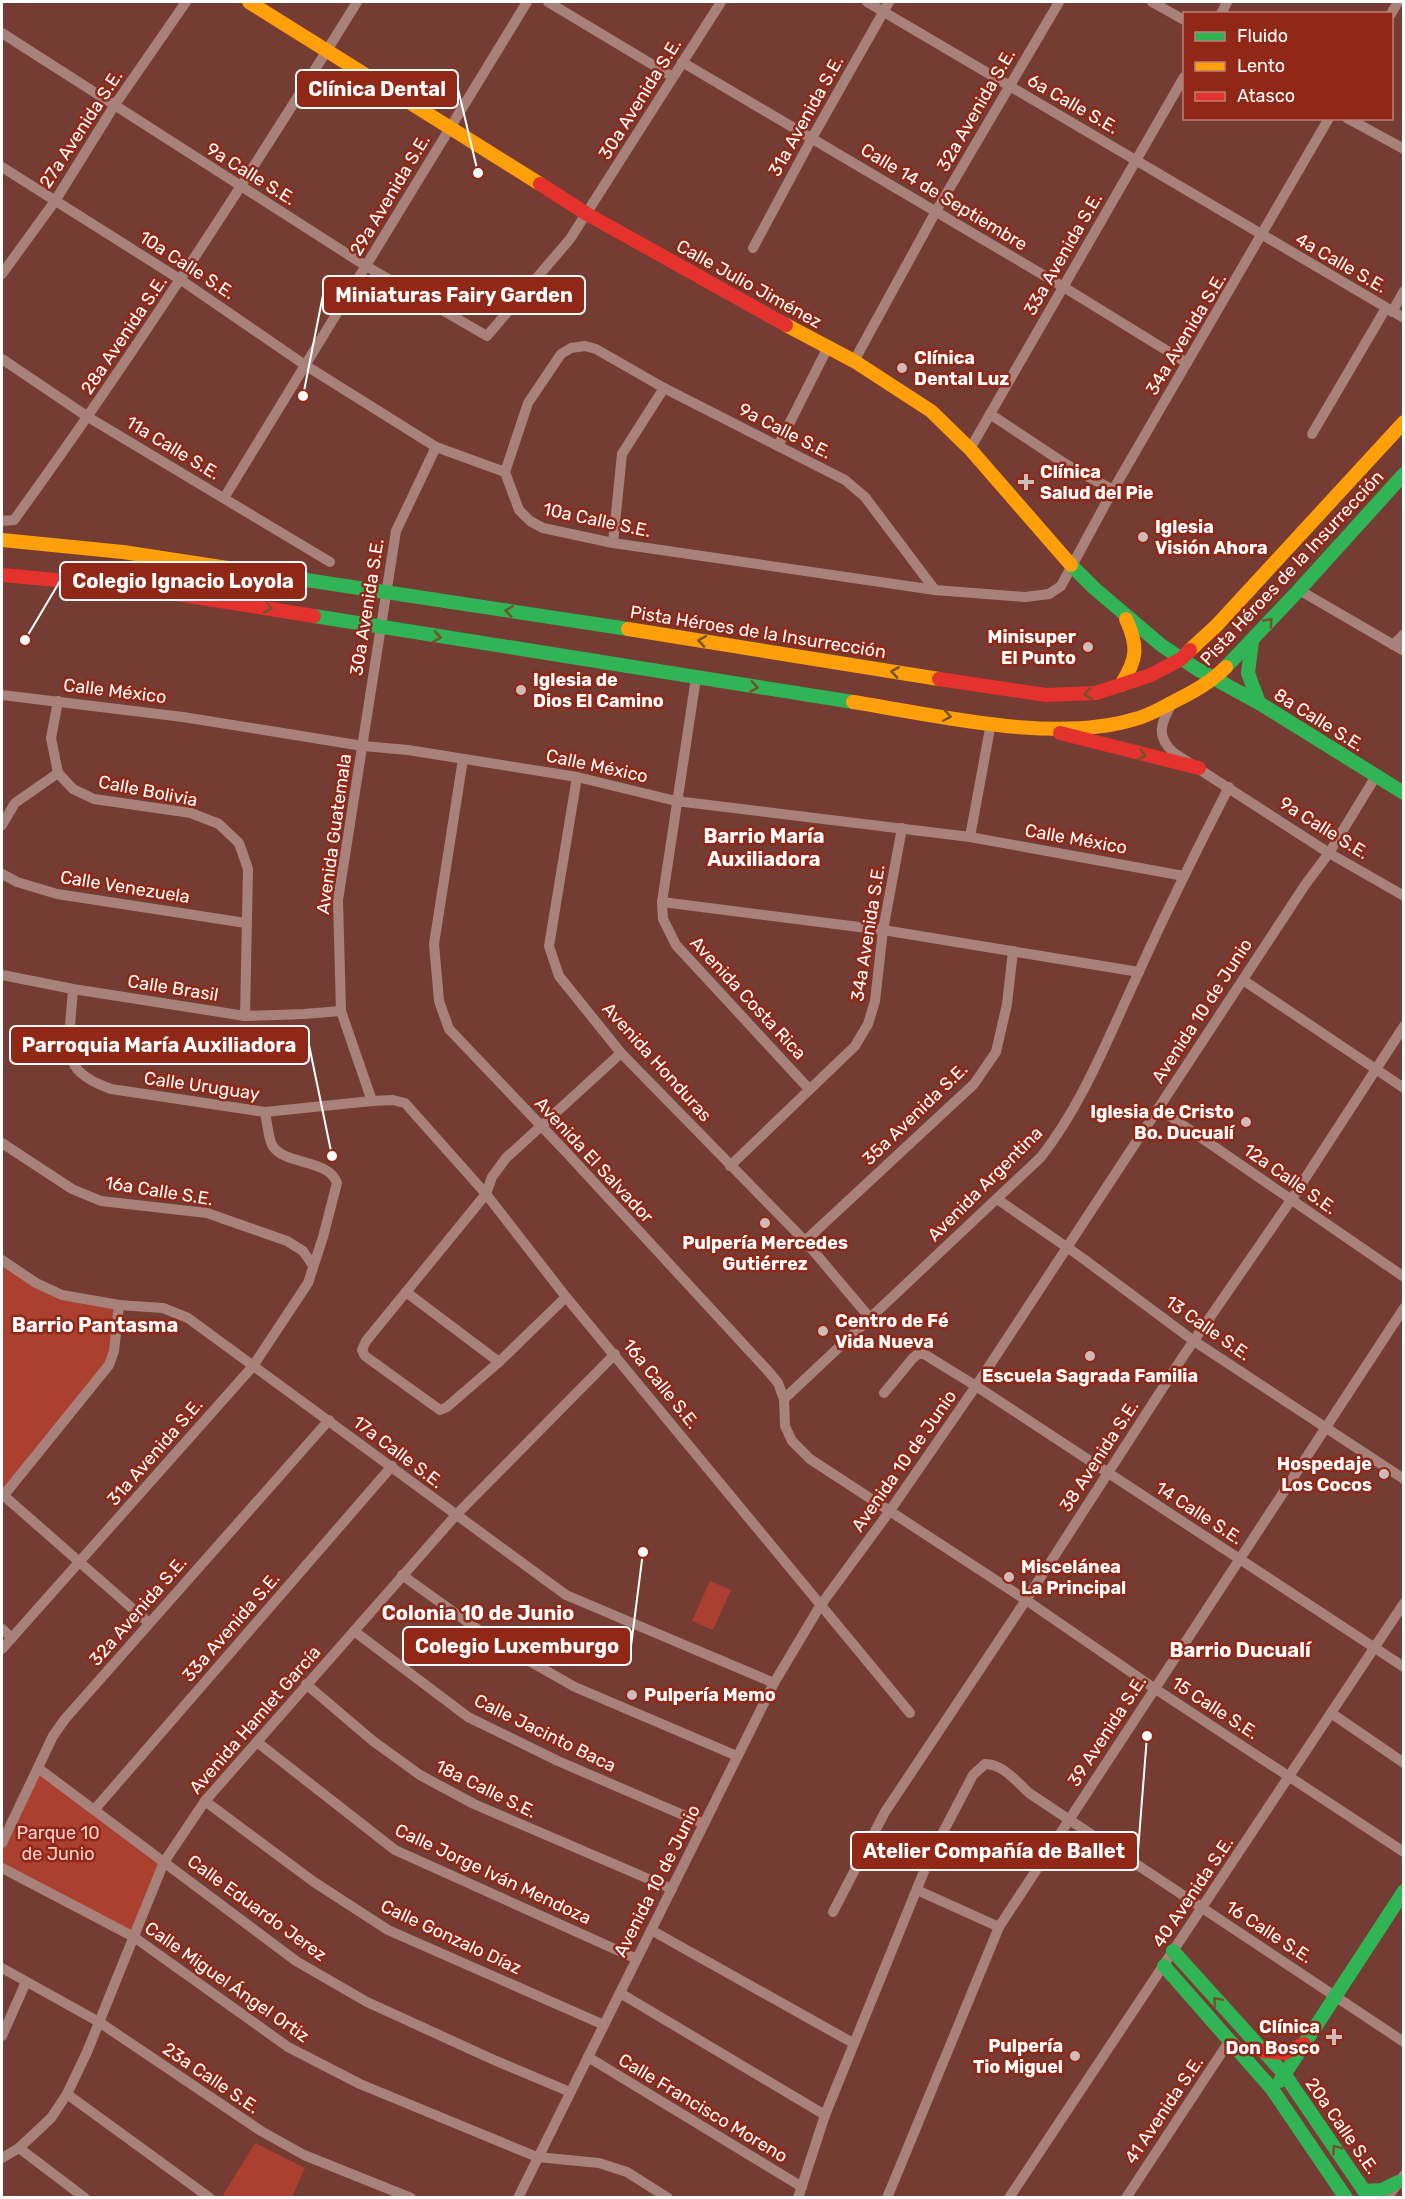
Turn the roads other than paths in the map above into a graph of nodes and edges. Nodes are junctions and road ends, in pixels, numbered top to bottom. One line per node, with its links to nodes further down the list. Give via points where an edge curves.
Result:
1 (186, 2): 18 (street, 27a Avenida S.E.)
2 (249, 2): 13 (main road, Calle Julio Jiménez)
3 (357, 2): 13 (street, 28a Avenida S.E.)
4 (527, 2): 21 (street, 29a Avenida S.E.)
5 (548, 2): 15 (street)
6 (721, 2): 14 (street, 30a Avenida S.E.)
7 (867, 2): 10 (street, 6a Calle S.E.)
8 (1059, 2): 17 (street, 32a Avenida S.E.)
9 (1152, 2): 11 (street)
10 (886, 6): 17 (street, 6a Calle S.E.); 22 (street, 31a Avenida S.E.)
11 (1183, 19)
12 (2, 33): 18 (street, 9a Calle S.E.)
13 (327, 51): 21 (main road, Calle Julio Jiménez); 26 (street, 28a Avenida S.E.)
14 (682, 62): 15 (street, 30a Avenida S.E.); 22 (street, Calle 14 de Septiembre)
15 (673, 77): 29 (street, 30a Avenida S.E.)
16 (1183, 80): 24 (street, 33a Avenida S.E.)
17 (1009, 86): 24 (street, 6a Calle S.E.); 28 (street, 32a Avenida S.E.)
18 (114, 106): 26 (street, 9a Calle S.E.); 27 (street, 27a Avenida S.E.)
19 (1328, 120): 30 (street, 34a Avenida S.E.)
20 (1351, 120): 23 (street)
21 (450, 128): 29 (main road, Calle Julio Jiménez); 32 (street, 29a Avenida S.E.)
22 (812, 138): 28 (street, Calle 14 de Septiembre); 31 (street, 31a Avenida S.E.)
23 (1404, 149)
24 (1137, 161): 30 (street, 6a Calle S.E.); 35 (street, 33a Avenida S.E.)
25 (2, 167): 27 (street, 10a Calle S.E.)
26 (242, 188): 32 (street, 9a Calle S.E.); 34 (street, 28a Avenida S.E.)
27 (55, 201): 33 (street, 27a Avenida S.E.); 34 (street, 10a Calle S.E.)
28 (935, 213): 35 (street, Calle 14 de Septiembre); 42 (street, 32a Avenida S.E.)
29 (587, 214): 39 (street, 30a Avenida S.E.); 40 (main road, Calle Julio Jiménez)
30 (1262, 236): 37 (street, 4a Calle S.E.); 43 (street, 34a Avenida S.E.)
31 (753, 248)
32 (366, 266): 39 (street, 9a Calle S.E.); 44 (street, 29a Avenida S.E.)
33 (2, 274)
34 (181, 280): 44 (street, 10a Calle S.E.); 47 (street, 28a Avenida S.E.)
35 (1062, 286): 43 (street, Calle 14 de Septiembre); 46 (street, 33a Avenida S.E.)
36 (1404, 291): 37 (street)
37 (1389, 310): 38 (street, 4a Calle S.E.); 49 (street)
38 (1404, 318)
39 (488, 336)
40 (828, 347): 42 (main road, Calle Julio Jiménez); 50 (street)
41 (2, 359): 47 (street, 11a Calle S.E.)
42 (854, 361): 52 (main road, Calle Julio Jiménez, via 931,411)
43 (1187, 363): 55 (street, 34a Avenida S.E.)
44 (305, 365): 51 (street, 10a Calle S.E.); 56 (street, 29a Avenida S.E.)
45 (664, 388): 50 (street, 9a Calle S.E.); 53 (street, 9a Calle S.E., via 596,349 571,348 561,354 528,403); 59 (street, via 622,454)
46 (990, 414): 52 (street, 33a Avenida S.E.); 55 (street)
47 (88, 417): 56 (street, 11a Calle S.E.); 57 (street, 28a Avenida S.E., via 14,520)
48 (1404, 422): 72 (main road, Pista Héroes de la Insurrección)
49 (1312, 434)
50 (778, 446): 63 (street, 9a Calle S.E., via 845,480 866,497)
51 (436, 447): 53 (street, 10a Calle S.E.); 65 (street, 30a Avenida S.E., via 396,531)
52 (970, 449): 61 (main road, Calle Julio Jiménez)
53 (505, 472): 59 (street, 10a Calle S.E., via 519,510 530,521 543,528)
54 (1404, 474): 64 (main road, Pista Héroes de la Insurrección)
55 (1113, 490): 61 (street, 34a Avenida S.E.)
56 (225, 498): 60 (street, 11a Calle S.E.)
57 (2, 521)
58 (2, 540): 65 (main road, Pista Héroes de la Insurrección, via 123,552)
59 (613, 543): 63 (street, 10a Calle S.E.)
60 (330, 562)
61 (1072, 566): 63 (street, 10a Calle S.E., via 1061,586 1049,594 1025,597); 66 (main road, Calle Julio Jiménez)
62 (2, 575): 67 (main road, Pista Héroes de la Insurrección, one-way to 67, via 132,587)
63 (934, 590)
64 (1299, 590): 69 (main road, Pista Héroes de la Insurrección, one-way to 64); 70 (street)
65 (385, 593): 67 (street, 30a Avenida S.E.); 75 (main road, Pista Héroes de la Insurrección, one-way to 65, via 1078,695 1016,691)
66 (1124, 614): 72 (main road, Calle Julio Jiménez); 75 (main road, via 1137,651)
67 (380, 628): 73 (main road, Pista Héroes de la Insurrección, one-way to 73); 82 (street, 30a Avenida S.E.)
68 (1404, 634): 70 (street)
69 (1252, 640): 74 (main road, Pista Héroes de la Insurrección); 79 (main road, via 1246,675)
70 (1393, 645): 71 (street)
71 (1404, 651)
72 (1181, 659): 74 (main road, 8a Calle S.E.); 75 (main road, Pista Héroes de la Insurrección)
73 (696, 678): 80 (main road, Pista Héroes de la Insurrección, one-way to 80); 90 (street, Avenida Costa Rica)
74 (1214, 679): 78 (main road, Pista Héroes de la Insurrección); 79 (main road, 8a Calle S.E.)
75 (1122, 685)
76 (2, 695): 77 (street, Calle México)
77 (58, 701): 82 (street, Calle México); 85 (street, via 51,738)
78 (1172, 703): 81 (main road, Pista Héroes de la Insurrección, via 1115,724); 84 (street, 9a Calle S.E., via 1163,721 1163,739 1174,753)
79 (1259, 703): 86 (main road, 8a Calle S.E.)
80 (992, 723): 81 (main road, Pista Héroes de la Insurrección); 93 (street)
81 (1045, 729): 84 (main road, one-way to 84)
82 (363, 746): 83 (street, Calle México); 106 (street, Avenida Guatemala, via 338,900)
83 (463, 759): 87 (street, Calle México); 116 (street, Avenida El Salvador, via 434,944 439,1001 448,1029)
84 (1198, 768): 88 (street, 9a Calle S.E.)
85 (58, 773): 91 (street, via 15,803); 99 (street, Calle Bolivia, via 74,789 94,799 191,813 219,824 239,843 248,869)
86 (1376, 776): 89 (main road, 8a Calle S.E.); 94 (street, Avenida 10 de Junio)
87 (577, 777): 90 (street, Calle México); 109 (street, Avenida Honduras, via 549,945 559,976)
88 (1229, 787): 94 (street, 9a Calle S.E.); 96 (street, Avenida Argentina)
89 (1404, 793)
90 (676, 801): 92 (street, Calle México); 98 (street, Avenida Costa Rica)
91 (2, 825)
92 (902, 828): 93 (street, Calle México); 100 (street, 34a Avenida S.E.)
93 (970, 837): 96 (street, Calle México)
94 (1329, 853): 97 (street, 9a Calle S.E.); 104 (street, Avenida 10 de Junio)
95 (2, 874): 99 (street, Calle Venezuela, via 57,894)
96 (1184, 876): 102 (street, Avenida Argentina)
97 (1404, 896)
98 (662, 902): 100 (street); 112 (street, Avenida Costa Rica, via 663,919 676,945)
99 (246, 923): 107 (street, Calle Bolivia)
100 (884, 930): 101 (street); 112 (street, 34a Avenida S.E., via 875,1001 868,1023 855,1046)
101 (1013, 951): 102 (street); 122 (street, 35a Avenida S.E., via 996,1052 974,1084)
102 (1139, 972): 120 (street, Avenida Argentina, via 1083,1093 1061,1131 1041,1157)
103 (2, 975): 105 (street, Calle Brasil)
104 (1243, 980): 110 (street); 114 (street, Avenida 10 de Junio)
105 (73, 989): 107 (street, Calle Brasil); 115 (street, Calle Uruguay, via 70,1046 75,1066 92,1081 111,1089)
106 (341, 1011): 107 (street, Calle Brasil); 113 (street, Avenida Guatemala)
107 (245, 1016)
108 (1404, 1026): 110 (street, 38 Avenida S.E.)
109 (621, 1053): 116 (street); 118 (street, Avenida Honduras)
110 (1375, 1069): 111 (street); 121 (street, 38 Avenida S.E.)
111 (1404, 1088)
112 (809, 1089): 118 (street, 34a Avenida S.E.)
113 (372, 1101): 115 (street, Calle Uruguay); 119 (street, 16a Calle S.E., via 405,1103)
114 (1158, 1108): 121 (street, 12a Calle S.E.); 123 (street, Avenida 10 de Junio)
115 (265, 1112): 125 (street, 31a Avenida S.E., via 271,1143 276,1149 323,1169 337,1183)
116 (540, 1127): 119 (street, via 506,1158 492,1177); 138 (street, Avenida El Salvador, via 764,1367 778,1383)
117 (2, 1143): 125 (street, 16a Calle S.E., via 72,1189 101,1201 218,1217 287,1240 303,1251)
118 (730, 1166): 122 (street, Avenida Honduras)
119 (486, 1194): 127 (street); 128 (street, 16a Calle S.E.)
120 (997, 1199): 123 (street, 13 Calle S.E.); 131 (street, Avenida Argentina)
121 (1291, 1200): 126 (street, 12a Calle S.E.); 132 (street, 38 Avenida S.E.)
122 (805, 1241): 131 (street, Avenida Honduras)
123 (1067, 1247): 132 (street, 13 Calle S.E.); 136 (street, Avenida 10 de Junio)
124 (2, 1260): 129 (street, 17a Calle S.E., via 62,1295)
125 (312, 1264): 135 (street, 31a Avenida S.E., via 308,1283)
126 (1404, 1276)
127 (406, 1292): 134 (street); 134 (street, via 366,1341 362,1350 366,1356 440,1410)
128 (566, 1297): 133 (street, 16a Calle S.E.); 134 (street)
129 (119, 1305): 135 (street, 17a Calle S.E., via 163,1308 188,1318); 144 (street, via 109,1365)
130 (1404, 1308): 140 (street, 39 Avenida S.E.)
131 (870, 1318): 138 (street, Avenida Argentina)
132 (1194, 1341): 140 (street, 13 Calle S.E.); 142 (street, 38 Avenida S.E.)
133 (615, 1354): 146 (street, Avenida Hamlet García); 152 (street, 16a Calle S.E.)
134 (500, 1362)
135 (253, 1366): 139 (street, 17a Calle S.E.); 148 (street, 31a Avenida S.E.)
136 (976, 1386): 137 (street, 14 Calle S.E., via 918,1354); 142 (street, 14 Calle S.E.); 145 (street, Avenida 10 de Junio)
137 (884, 1393)
138 (784, 1399): 145 (street, Avenida El Salvador, via 785,1426 792,1441 810,1459)
139 (329, 1420): 141 (street, 17a Calle S.E.); 153 (street, 32a Avenida S.E.)
140 (1327, 1428): 143 (street, 13 Calle S.E.); 147 (street, 39 Avenida S.E.)
141 (392, 1466): 146 (street, 17a Calle S.E.); 171 (street, 33a Avenida S.E.)
142 (1107, 1473): 147 (street, 14 Calle S.E.); 150 (street, 38 Avenida S.E.)
143 (1404, 1479)
144 (3, 1495): 148 (street)
145 (890, 1512): 150 (street, 15 Calle S.E.); 152 (street, Avenida 10 de Junio)
146 (456, 1515): 149 (street, Avenida Hamlet García); 160 (street, 17a Calle S.E., via 566,1596)
147 (1239, 1560): 157 (street, 14 Calle S.E.); 162 (street, 39 Avenida S.E.)
148 (80, 1562): 153 (street); 156 (street, 31a Avenida S.E.)
149 (402, 1575): 155 (street, Avenida Hamlet García); 166 (street, via 494,1641 575,1687)
150 (1026, 1600): 162 (street, 15 Calle S.E.); 182 (street, 38 Avenida S.E., via 885,1812)
151 (1404, 1603): 157 (street, 40 Avenida S.E.)
152 (820, 1606): 160 (street, Avenida 10 de Junio); 163 (street, 16a Calle S.E.)
153 (149, 1623): 168 (street, 32a Avenida S.E., via 65,1719)
154 (2, 1629): 156 (street)
155 (354, 1631): 161 (street, Avenida Hamlet García); 173 (street, Calle Jacinto Baca, via 468,1717)
156 (12, 1638): 158 (street, 31a Avenida S.E.)
157 (1374, 1648): 159 (street, 14 Calle S.E.); 164 (street, 40 Avenida S.E.)
158 (2, 1649)
159 (1404, 1667)
160 (774, 1683): 166 (street, Avenida 10 de Junio)
161 (306, 1684): 165 (street, Avenida Hamlet García); 178 (street, 18a Calle S.E., via 420,1775 474,1804)
162 (1154, 1688): 169 (street, 15 Calle S.E.); 172 (street, 39 Avenida S.E.)
163 (910, 1713)
164 (1331, 1713): 167 (street); 169 (street, 40 Avenida S.E.)
165 (257, 1742): 170 (street, Avenida Hamlet García); 187 (street, Calle Jorge Iván Mendoza, via 395,1850)
166 (737, 1756): 173 (street, Avenida 10 de Junio)
167 (1404, 1763)
168 (39, 1768): 171 (street, Calle Eduardo Jerez); 174 (street, 32a Avenida S.E.)
169 (1290, 1777): 175 (street, 15 Calle S.E.); 181 (street, 40 Avenida S.E.)
170 (205, 1801): 176 (street, Avenida Hamlet García); 194 (street, Calle Gonzalo Díaz, via 314,1882 388,1930)
171 (95, 1809): 176 (street, Calle Eduardo Jerez)
172 (1070, 1820): 179 (street, 16 Calle S.E., via 999,1767 985,1764 973,1775); 181 (street, 16 Calle S.E.); 183 (street, 39 Avenida S.E.)
173 (704, 1824): 178 (street, Avenida 10 de Junio)
174 (2, 1843)
175 (1404, 1852)
176 (164, 1862): 185 (street, Avenida Hamlet García); 204 (street, Calle Eduardo Jerez, via 296,1961 367,2002)
177 (2, 1868): 185 (street, Calle Miguel Ángel Ortiz)
178 (672, 1889): 184 (street, Avenida 10 de Junio)
179 (917, 1890): 183 (street); 198 (street)
180 (1404, 1891): 192 (main road)
181 (1201, 1908): 186 (street, 40 Avenida S.E.); 192 (street, 16 Calle S.E.)
182 (833, 1912)
183 (999, 1927): 218 (street, 39 Avenida S.E.)
184 (651, 1930): 187 (street, Avenida 10 de Junio); 198 (street)
185 (134, 1937): 193 (street, Avenida Hamlet García); 208 (street, Calle Miguel Ángel Ortiz, via 288,2048 360,2084)
186 (1173, 1951): 188 (street, 40 Avenida S.E.); 200 (main road, 20a Calle S.E., one-way to 186)
187 (637, 1959): 191 (street, Avenida 10 de Junio)
188 (1164, 1966): 196 (main road, 20a Calle S.E.); 219 (street, 40 Avenida S.E.)
189 (2, 1968): 190 (street, 23a Calle S.E.)
190 (26, 1982): 193 (street, 23a Calle S.E.); 195 (street)
191 (620, 1993): 194 (street, Avenida 10 de Junio); 206 (street)
192 (1334, 1995): 197 (street, 16 Calle S.E.); 199 (main road)
193 (99, 2022): 205 (street, Avenida Hamlet García); 213 (street, 23a Calle S.E., via 261,2131 304,2155)
194 (604, 2025): 201 (street, Avenida 10 de Junio)
195 (2, 2036)
196 (1230, 2040): 203 (main road, 20a Calle S.E.); 220 (street, 41 Avenida S.E.)
197 (1404, 2042)
198 (853, 2043): 206 (street)
199 (1304, 2044): 200 (main road, via 1284,2053); 202 (main road)
200 (1262, 2051): 202 (main road, 20a Calle S.E.)
201 (588, 2057): 204 (street, Avenida 10 de Junio); 211 (street, Calle Francisco Moreno)
202 (1285, 2075): 203 (main road, 20a Calle S.E.); 212 (main road, 20a Calle S.E., one-way to 202)
203 (1272, 2089): 221 (main road, 20a Calle S.E.)
204 (570, 2092): 208 (street, Avenida 10 de Junio)
205 (67, 2094): 207 (street, Avenida Hamlet García, via 51,2118); 215 (street)
206 (825, 2115): 211 (street)
207 (19, 2148): 209 (street, Avenida Hamlet García); 214 (street)
208 (537, 2157): 216 (street, Avenida 10 de Junio); 217 (street, Calle Miguel Ángel Ortiz, via 599,2163 627,2172)
209 (2, 2158)
210 (1401, 2179): 212 (main road); 222 (street)
211 (800, 2192)
212 (1367, 2194)
213 (409, 2197)
214 (85, 2198)
215 (210, 2198)
216 (518, 2198)
217 (668, 2198)
218 (887, 2198)
219 (1009, 2198)
220 (1126, 2198)
221 (1346, 2198)
222 (1387, 2198)

